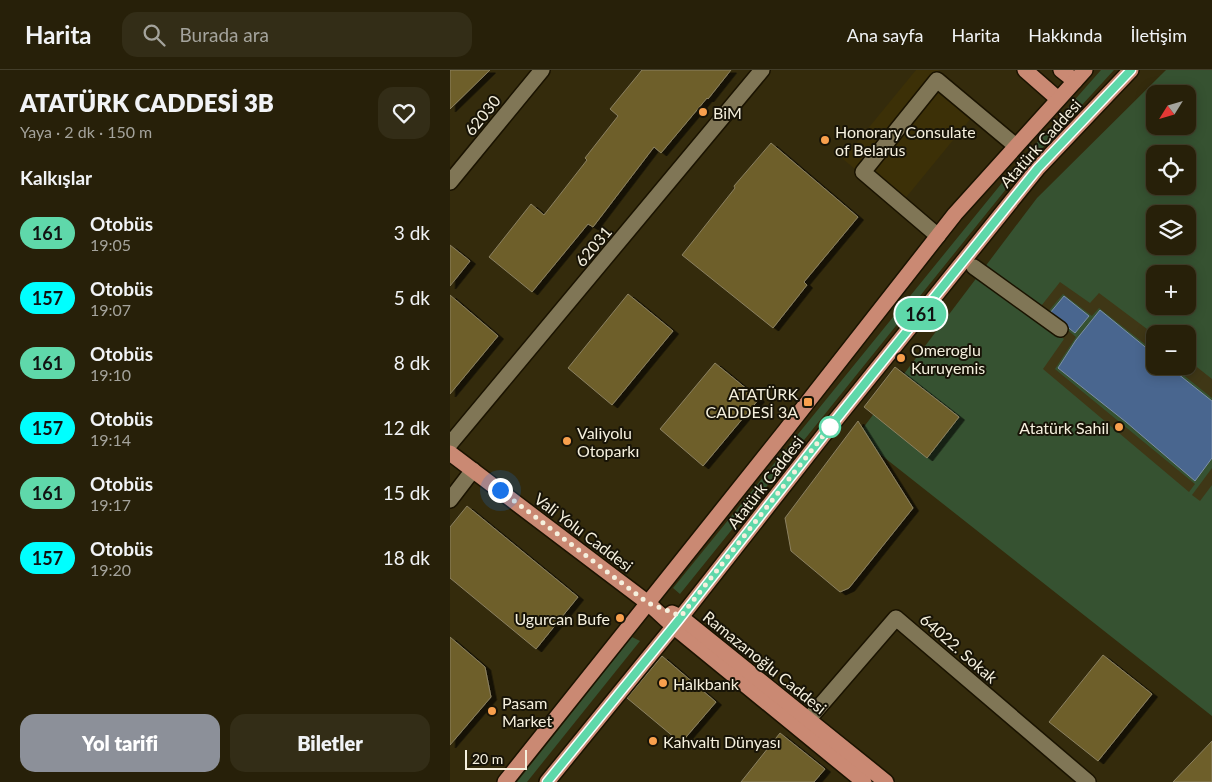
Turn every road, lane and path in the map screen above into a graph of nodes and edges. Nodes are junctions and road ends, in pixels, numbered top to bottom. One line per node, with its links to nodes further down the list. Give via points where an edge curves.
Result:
1 (542, 70): 9 (street, 62030)
2 (762, 70): 13 (street, 62031)
3 (1025, 70): 7 (main road)
4 (1061, 70): 6 (main road)
5 (1131, 70): 18 (main road, Atatürk Caddesi, via 1038,168)
6 (1080, 76): 7 (main road, Atatürk Caddesi)
7 (1058, 99): 8 (main road, Atatürk Caddesi)
8 (1016, 146): 10 (main road, Atatürk Caddesi); 10 (street, via 937,80 864,172)
9 (450, 182)
10 (938, 236): 17 (main road, Atatürk Caddesi)
11 (974, 266): 12 (street)
12 (1060, 329)
13 (450, 444)
14 (450, 453): 15 (main road, Vali Yolu Caddesi)
15 (473, 470): 16 (street); 17 (main road, Vali Yolu Caddesi)
16 (450, 500)
17 (648, 603): 18 (main road, Ramazanoğlu Caddesi); 20 (main road, Atatürk Caddesi)
18 (677, 621): 19 (main road, Ramazanoğlu Caddesi); 21 (main road, Atatürk Caddesi)
19 (804, 724): 22 (main road, Ramazanoğlu Caddesi); 23 (main road, Ramazanoğlu Caddesi); 24 (street, 64022. Sokak, via 896,618)
20 (504, 782)
21 (547, 782)
22 (864, 782)
23 (886, 782)
24 (1088, 782)

